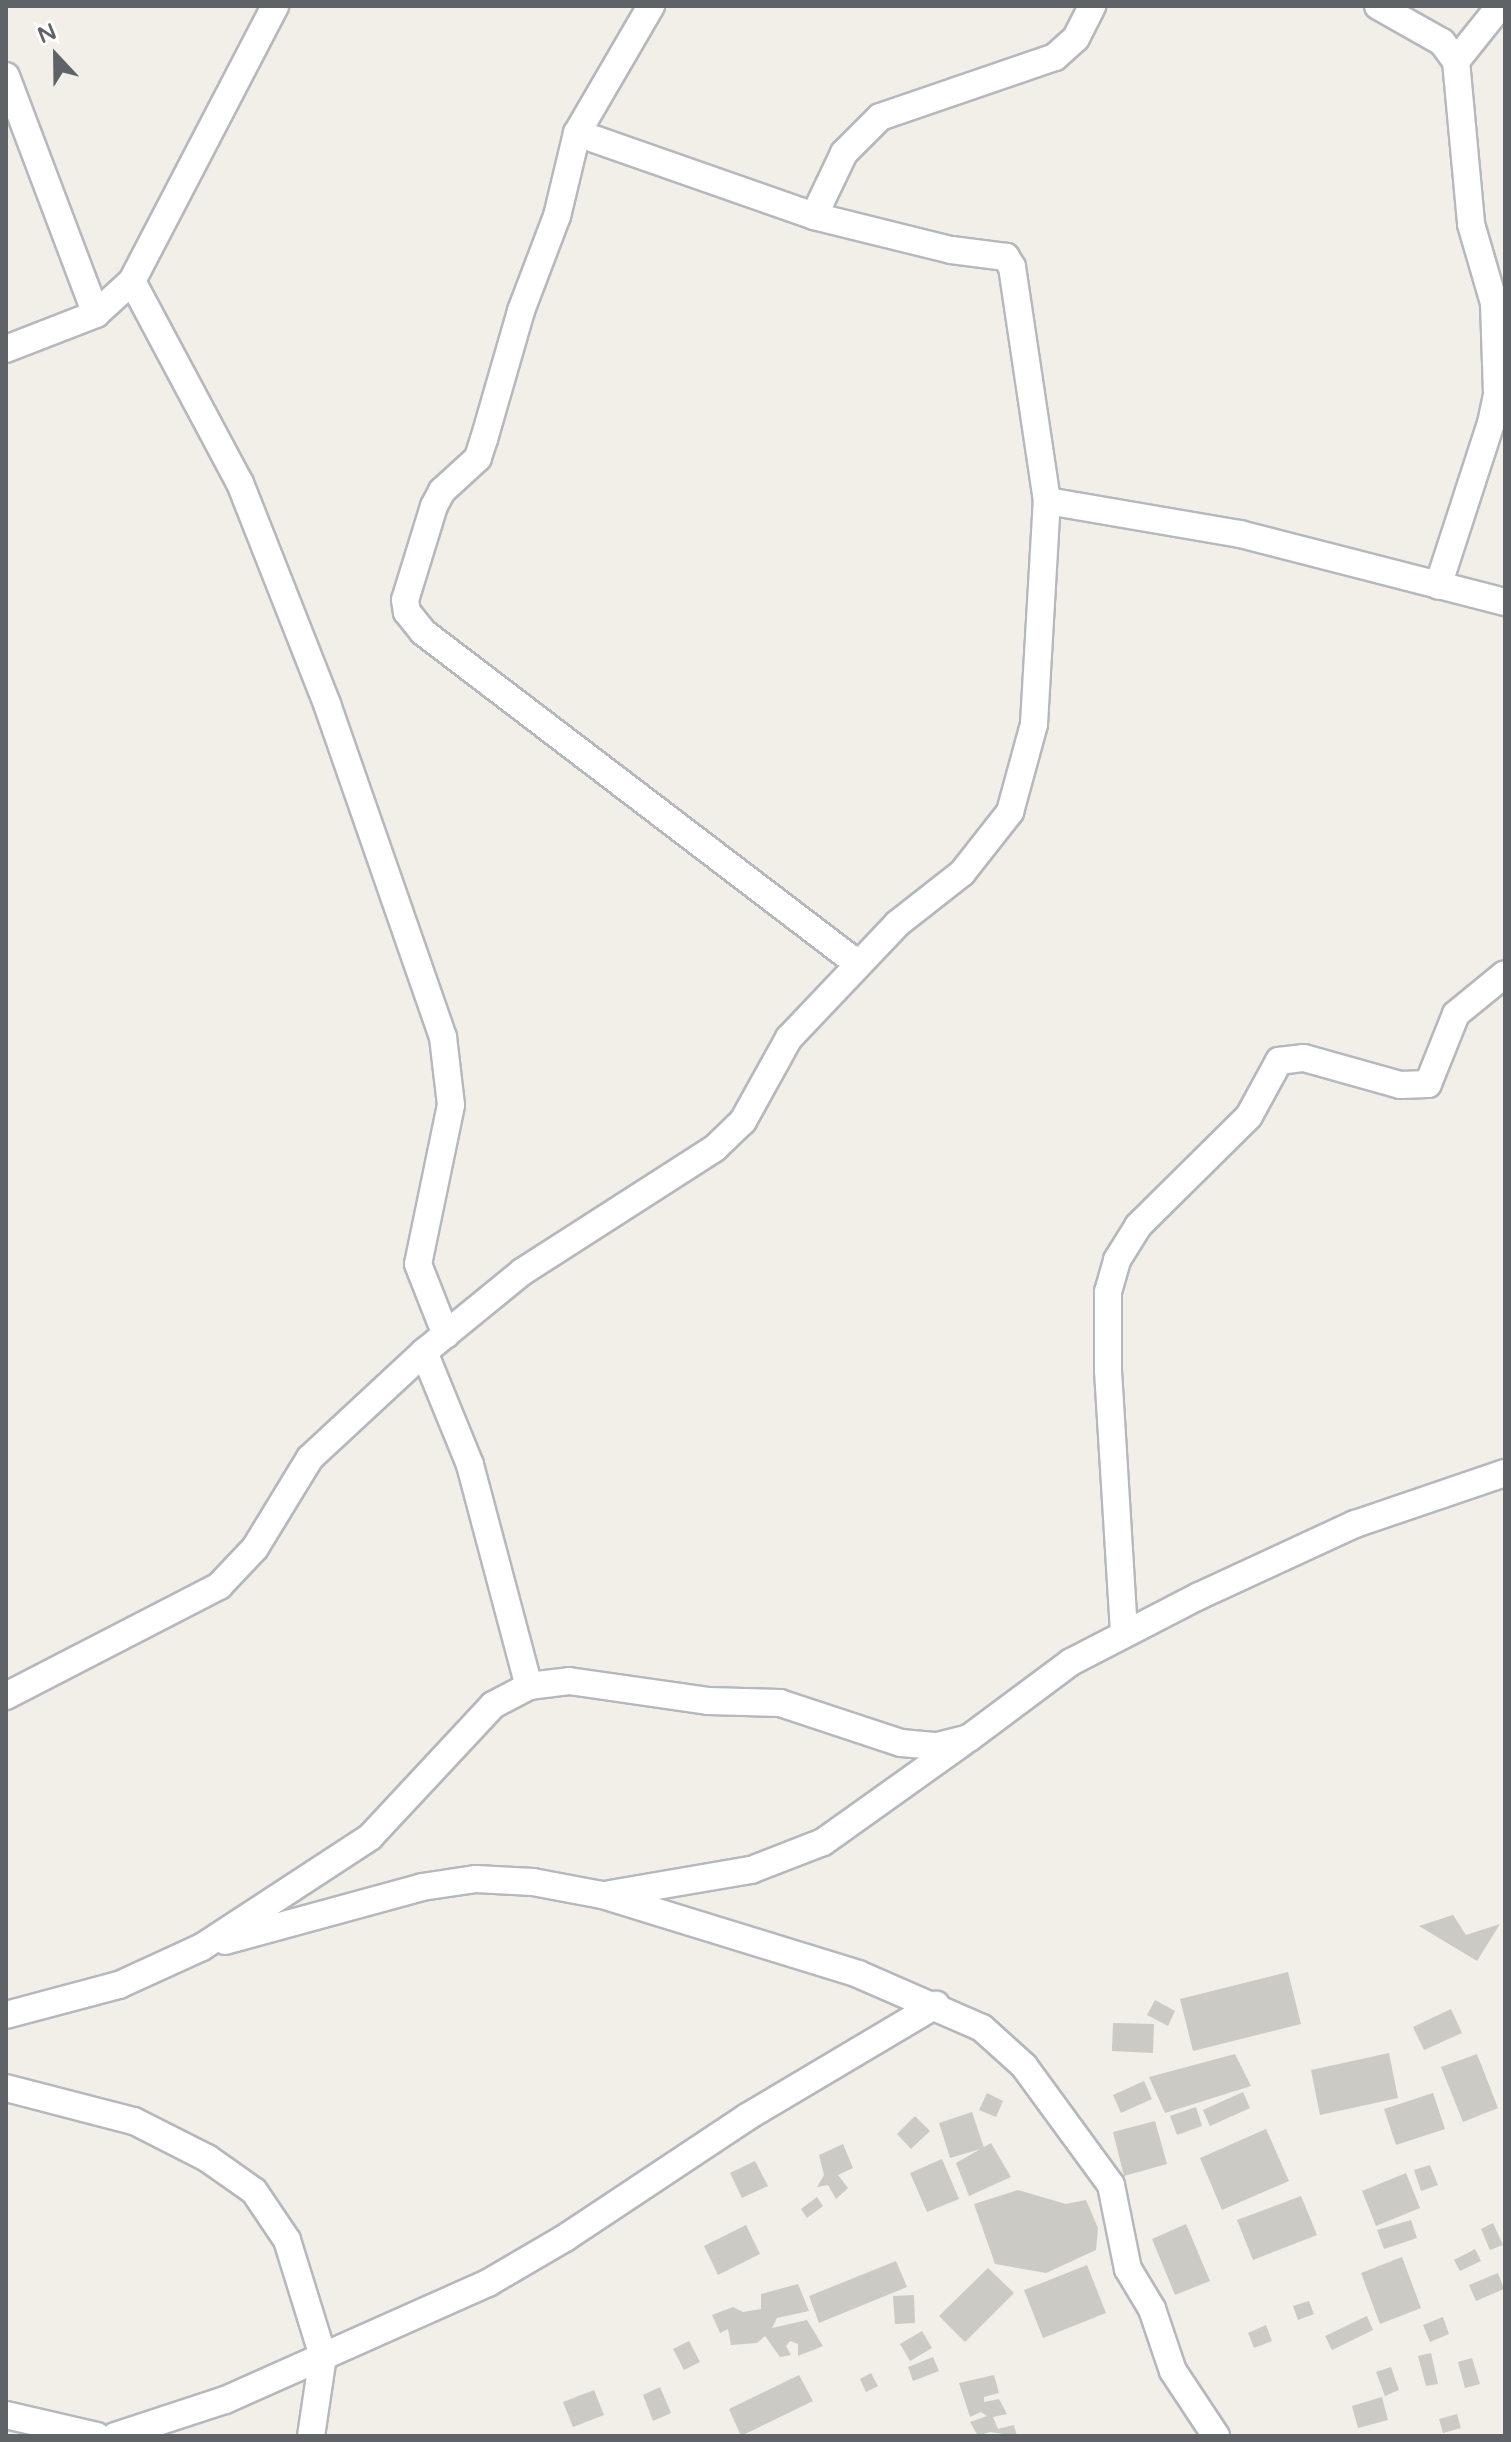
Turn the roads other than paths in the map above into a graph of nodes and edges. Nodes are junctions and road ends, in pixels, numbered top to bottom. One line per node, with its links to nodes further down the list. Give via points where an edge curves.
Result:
1 (275, 6): 10 (street)
2 (651, 6): 8 (street)
3 (1092, 6): 9 (street, via 1076,38 1055,57 880,117 844,153)
4 (1378, 6): 6 (street, via 1442,42)
5 (1500, 6): 6 (street)
6 (1456, 61): 14 (street, via 1471,224 1494,303 1497,395)
7 (6, 76): 11 (street)
8 (577, 133): 9 (street); 16 (street, via 557,216 521,311 478,458 442,491 434,506 405,600 407,612 423,632)
9 (814, 216): 13 (street, via 951,250 1006,257 1012,267)
10 (132, 281): 11 (street); 18 (street, via 240,483 327,704 443,1037 451,1067 451,1105 418,1264)
11 (96, 314): 12 (street)
12 (6, 349)
13 (1047, 501): 14 (street, via 1240,534); 16 (street, via 1034,724 1010,812 962,873 897,924)
14 (1438, 586): 15 (street)
15 (1505, 602)
16 (858, 964): 18 (street, via 789,1038 743,1121 715,1148 522,1272)
17 (1505, 974): 21 (street, via 1456,1014 1428,1084 1400,1085 1304,1058 1279,1061 1249,1116 1138,1226 1117,1260 1108,1292 1108,1370)
18 (446, 1335): 19 (street)
19 (424, 1352): 22 (street, via 474,1477); 23 (street, via 310,1458 255,1548 219,1586)
20 (1505, 1473): 21 (street, via 1355,1524)
21 (1124, 1632): 24 (street, via 1071,1662)
22 (529, 1686): 24 (street, via 569,1681 708,1701 780,1703 901,1743 937,1746); 26 (street, via 493,1705 370,1837)
23 (6, 1696)
24 (969, 1738): 25 (street, via 823,1842 751,1870)
25 (602, 1895): 26 (street, via 533,1882 476,1879 422,1887); 27 (street, via 858,1974)
26 (202, 1947): 28 (street, via 119,1985)
27 (936, 2005): 30 (street, via 747,2117 501,2275); 35 (street, via 1006,2045 1111,2185 1128,2269 1152,2309 1173,2371)
28 (6, 2015)
29 (6, 2088): 30 (street, via 134,2121 207,2158 254,2191 287,2240)
30 (323, 2356): 33 (street, via 225,2400); 34 (street)
31 (6, 2415): 32 (street)
32 (97, 2436)
33 (115, 2436)
34 (311, 2436)
35 (1216, 2436)

